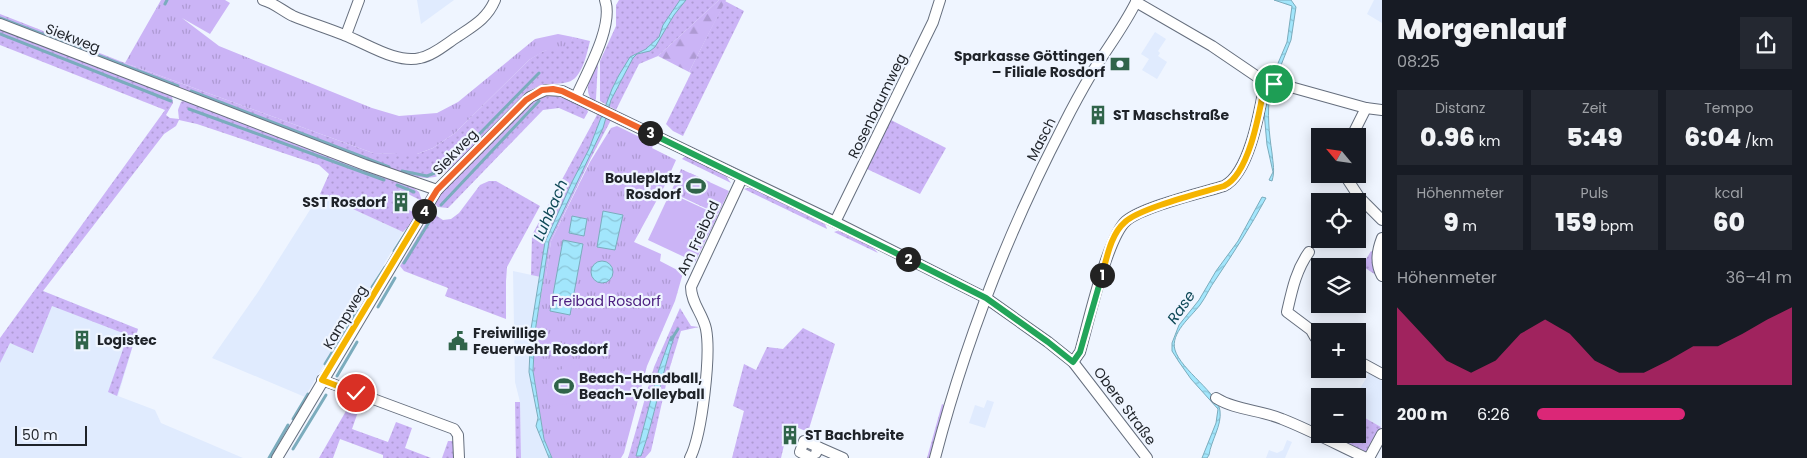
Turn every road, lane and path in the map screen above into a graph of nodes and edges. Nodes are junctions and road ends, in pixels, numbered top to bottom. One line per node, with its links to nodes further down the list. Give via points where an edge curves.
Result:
1 (263, 0): 8 (street, via 293,16)
2 (359, 0): 8 (street)
3 (494, 0): 8 (street, via 480,21 422,58 404,58 387,53)
4 (605, 0): 10 (street, via 606,26)
5 (940, 0): 18 (street, Rosenbaumweg, via 933,22)
6 (1137, 1): 9 (street); 22 (street, Masch, via 1064,123)
7 (0, 24): 16 (street, Siekweg)
8 (346, 35)
9 (1270, 83): 11 (street); 24 (street, via 1256,131 1234,179 1224,186 1146,210 1122,225 1111,245 1080,352)
10 (576, 97): 14 (street, Siekweg); 16 (street, Siekweg, via 549,89 530,97)
11 (1366, 108): 12 (street); 13 (street)
12 (1382, 110)
13 (1356, 128)
14 (742, 178): 18 (street, Siekweg); 33 (street, Am Freibad, via 691,287 693,301 706,329 707,364 698,435)
15 (1350, 183): 17 (street)
16 (437, 190): 27 (street, Kampweg)
17 (1382, 220)
18 (835, 222): 22 (street, Siekweg)
19 (1382, 238): 21 (street, via 1377,256)
20 (1309, 252): 23 (street, via 1295,279 1287,312)
21 (1382, 276)
22 (986, 298): 24 (street, Obere Straße); 36 (street, Masch, via 950,400)
23 (1311, 330)
24 (1073, 362): 37 (street, Obere Straße)
25 (1366, 365): 26 (street)
26 (1382, 374)
27 (322, 380): 31 (street, Kampweg); 32 (street, via 454,429 458,435)
28 (1216, 398): 38 (street, via 1282,419)
29 (1382, 434): 38 (street)
30 (818, 447): 34 (street); 34 (street, via 804,441 800,452); 35 (street)
31 (277, 458)
32 (459, 458)
33 (690, 458)
34 (814, 458)
35 (843, 458)
36 (935, 458)
37 (1147, 458)
38 (1367, 458)

